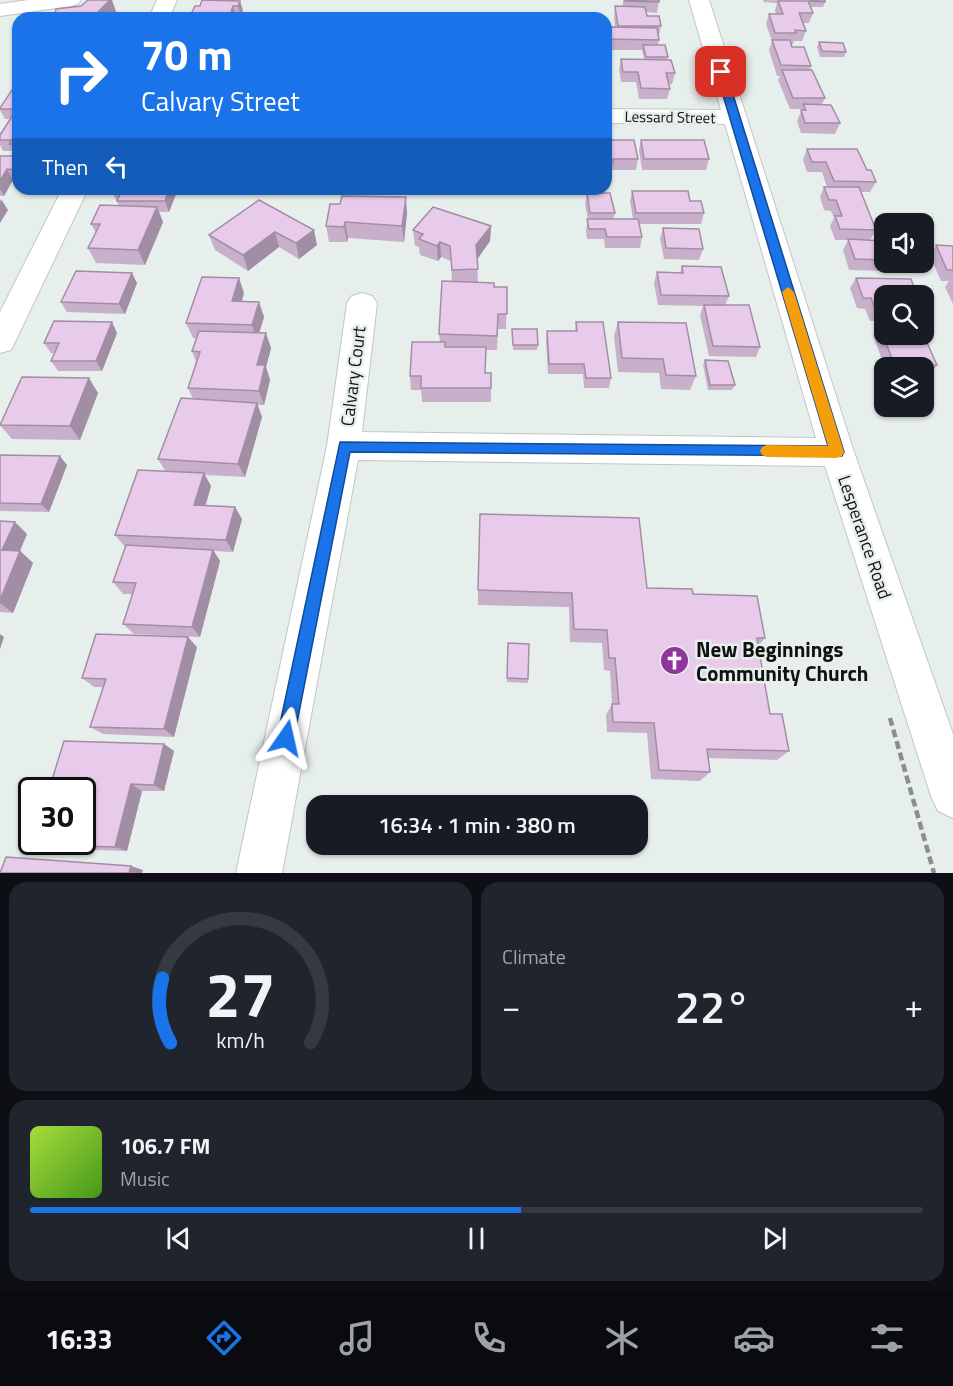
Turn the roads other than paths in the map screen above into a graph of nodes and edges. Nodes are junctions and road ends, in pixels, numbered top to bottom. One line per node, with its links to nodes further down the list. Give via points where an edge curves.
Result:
1 (71, 0): 3 (street)
2 (699, 0): 5 (street, Lesperance Road)
3 (0, 10)
4 (612, 116): 5 (street, Lessard Street)
5 (735, 117): 10 (street, Lesperance Road)
6 (72, 195): 8 (street)
7 (362, 303): 9 (street, Calvary Court)
8 (0, 342)
9 (344, 446): 10 (street); 12 (street, Calvary Court)
10 (837, 452): 11 (street, Lesperance Road)
11 (953, 796)
12 (259, 873)

